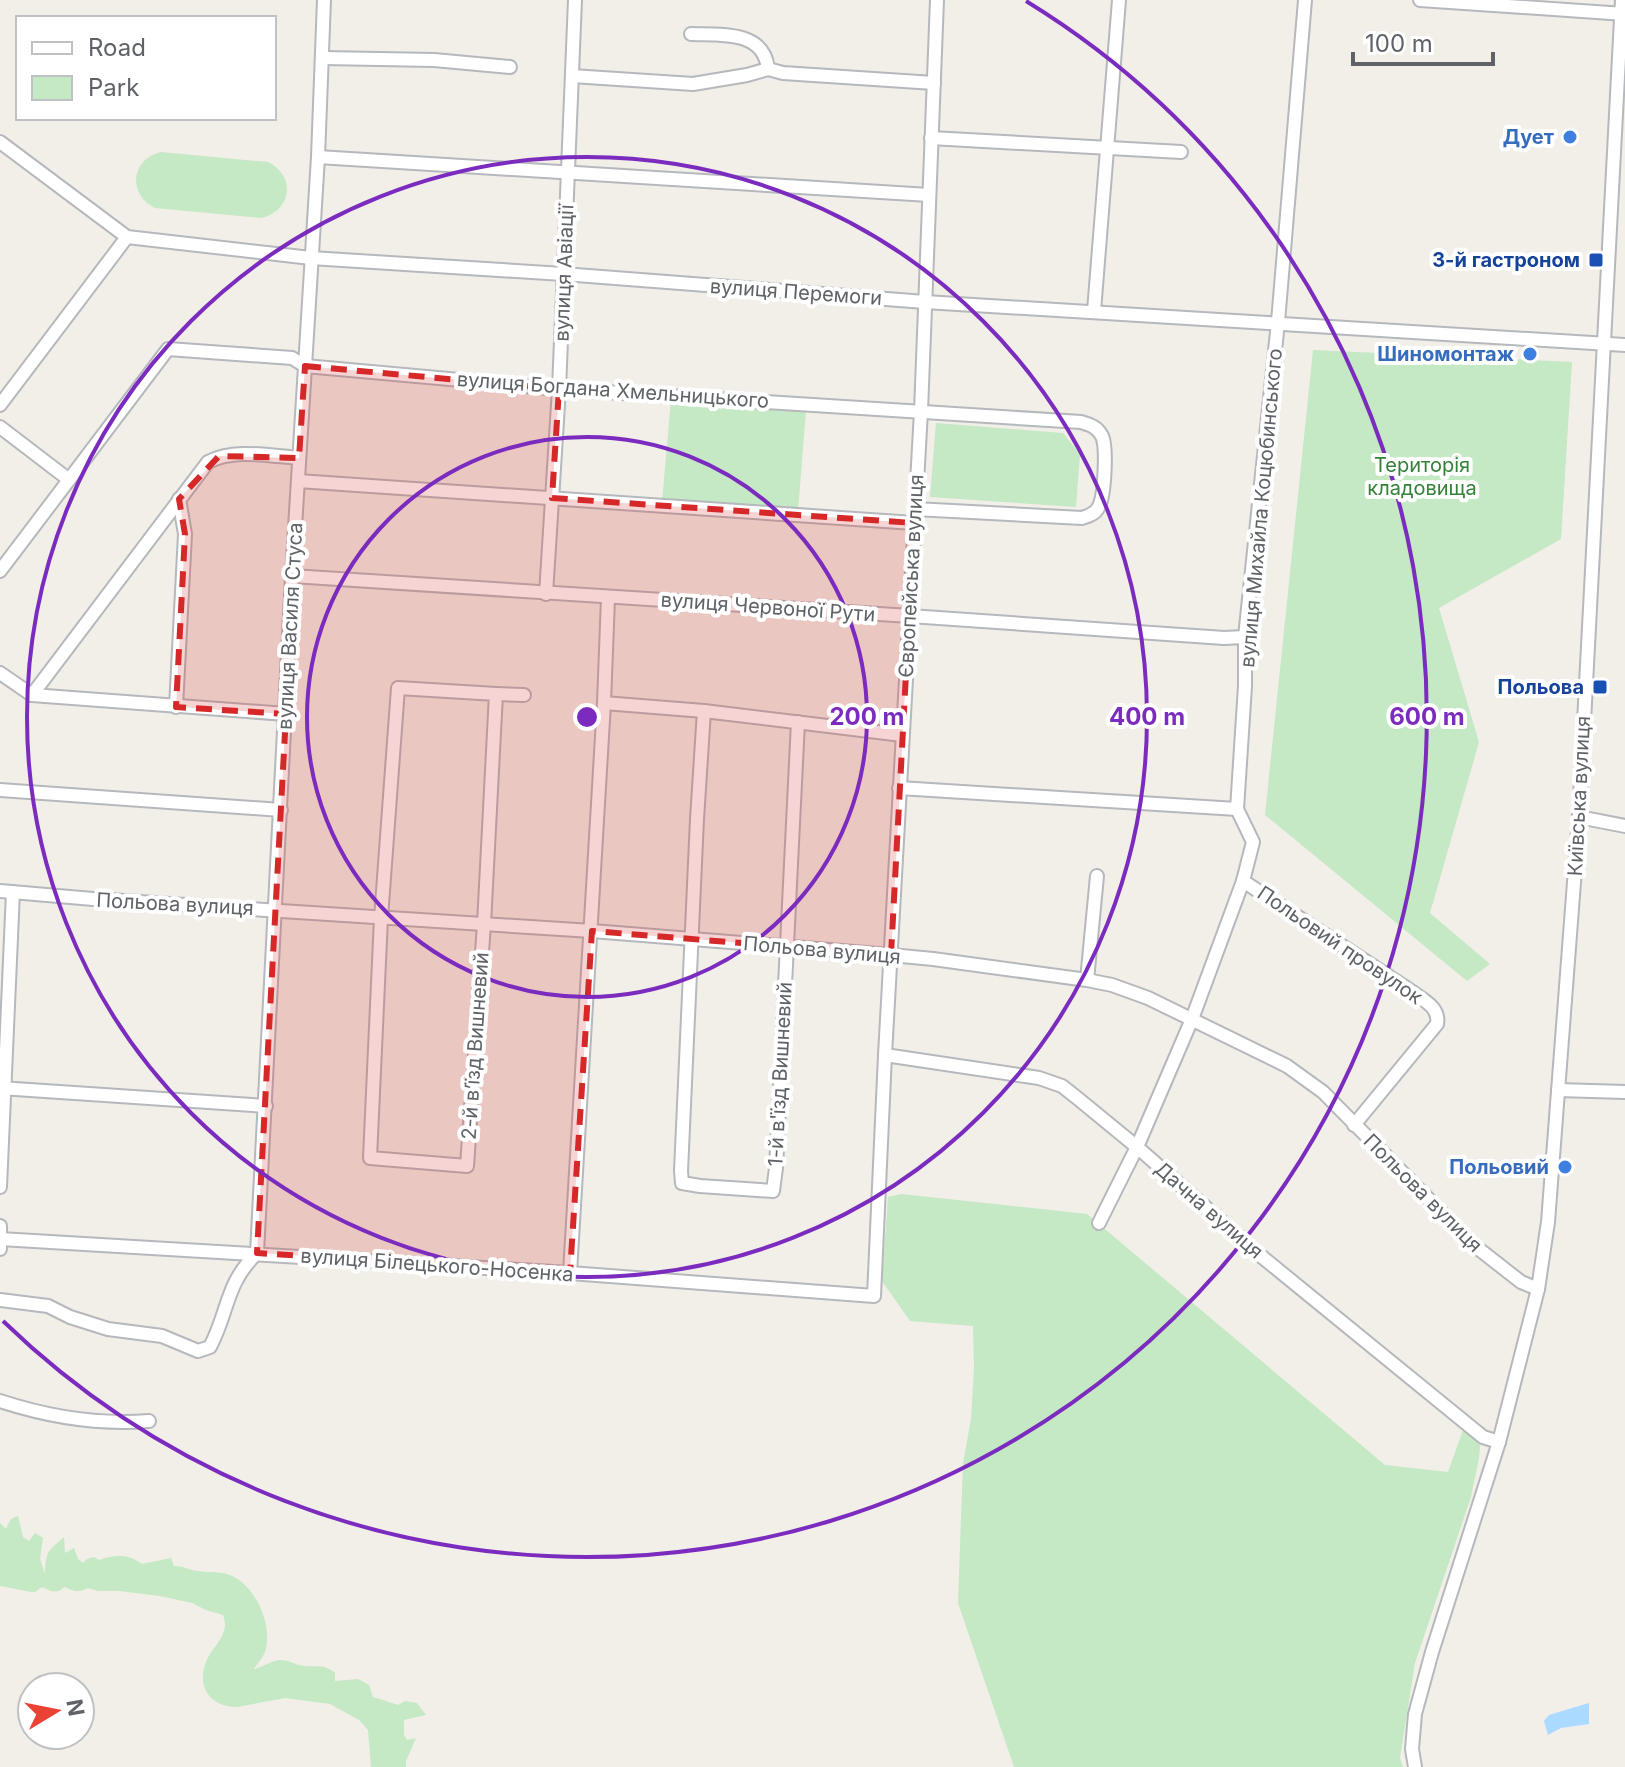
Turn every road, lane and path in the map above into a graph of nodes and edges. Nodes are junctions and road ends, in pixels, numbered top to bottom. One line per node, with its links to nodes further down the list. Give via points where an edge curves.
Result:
1 (324, 0): 10 (street, вулиця Василя Стуса)
2 (575, 0): 13 (street, вулиця Авіації)
3 (937, 0): 14 (street, Європейська вулиця)
4 (1119, 0): 17 (street)
5 (1305, 0): 27 (street, вулиця Михайла Коцюбинського)
6 (1420, 0): 8 (street)
7 (1622, 0): 8 (street, Київська вулиця)
8 (1623, 14): 28 (street, Київська вулиця)
9 (691, 34): 12 (street, via 747,40 764,52)
10 (323, 58): 11 (street); 19 (street, вулиця Василя Стуса)
11 (510, 67)
12 (768, 69): 13 (street, via 693,84); 14 (street)
13 (572, 76): 20 (street, вулиця Авіації)
14 (934, 83): 15 (street, Європейська вулиця)
15 (931, 138): 17 (street); 21 (street, Європейська вулиця)
16 (0, 142): 22 (street)
17 (1108, 147): 18 (street); 26 (street)
18 (1181, 152)
19 (318, 157): 20 (street); 23 (street, вулиця Василя Стуса)
20 (568, 171): 21 (street); 24 (street, вулиця Авіації)
21 (929, 195): 25 (street, Європейська вулиця)
22 (127, 237): 23 (street, вулиця Перемоги); 32 (street)
23 (311, 258): 24 (street, вулиця Перемоги); 30 (street, вулиця Василя Стуса)
24 (563, 274): 25 (street, вулиця Перемоги); 31 (street, вулиця Авіації)
25 (925, 302): 26 (street, вулиця Перемоги); 33 (street, Європейська вулиця)
26 (1094, 311): 27 (street, вулиця Перемоги)
27 (1278, 322): 28 (street, вулиця Перемоги); 46 (street, вулиця Михайла Коцюбинського)
28 (1604, 344): 29 (street, вулиця Перемоги); 61 (street, Київська вулиця)
29 (1625, 345)
30 (305, 366): 31 (street, вулиця Богдана Хмельницького); 35 (street, вулиця Василя Стуса); 36 (street, вулиця Богдана Хмельницького, via 292,358 168,349)
31 (559, 389): 33 (street, вулиця Богдана Хмельницького); 38 (street, вулиця Авіації)
32 (0, 405)
33 (921, 411): 40 (street, Європейська вулиця); 40 (street, вулиця Богдана Хмельницького, via 1093,426 1105,444 1103,486 1097,510 1082,518)
34 (0, 427): 36 (street)
35 (299, 458): 37 (street, вулиця Василя Стуса); 39 (street, via 219,456)
36 (68, 479): 41 (street)
37 (298, 481): 38 (street); 42 (street, вулиця Василя Стуса)
38 (552, 498): 40 (street); 43 (street, вулиця Авіації)
39 (179, 499): 49 (street); 52 (street, via 185,534)
40 (915, 516): 45 (street, Європейська вулиця)
41 (0, 571)
42 (292, 576): 43 (street, вулиця Червоної Рути); 54 (street, вулиця Василя Стуса)
43 (546, 594): 44 (street, вулиця Червоної Рути)
44 (608, 598): 45 (street, вулиця Червоної Рути); 51 (street)
45 (910, 616): 46 (street, вулиця Червоної Рути); 56 (street, Європейська вулиця)
46 (1245, 637): 59 (street, вулиця Михайла Коцюбинського)
47 (0, 673): 49 (street)
48 (496, 694): 50 (street); 67 (street, via 398,688); 68 (street)
49 (32, 695): 52 (street)
50 (524, 695)
51 (604, 703): 53 (street); 69 (street)
52 (176, 707): 54 (street)
53 (704, 711): 55 (street); 70 (street)
54 (286, 714): 60 (street, вулиця Василя Стуса)
55 (798, 722): 56 (street); 71 (street, 1-й в'їзд Вишневий)
56 (902, 735): 57 (street, Європейська вулиця)
57 (899, 788): 59 (street); 72 (street, Європейська вулиця)
58 (0, 790): 60 (street)
59 (1237, 809): 64 (street, вулиця Михайла Коцюбинського, via 1253,842)
60 (281, 810): 66 (street, вулиця Василя Стуса)
61 (1579, 817): 62 (street); 78 (street, Київська вулиця)
62 (1625, 826)
63 (1097, 876): 73 (street)
64 (1243, 881): 75 (street, вулиця Михайла Коцюбинського); 81 (street, Польовий провулок, via 1411,991 1438,1016 1437,1024)
65 (7, 892): 66 (street, Польова вулиця); 74 (street)
66 (276, 909): 67 (street, Польова вулиця); 80 (street, вулиця Василя Стуса)
67 (381, 918): 68 (street, Польова вулиця); 68 (street, 2-й вʼїзд Вишневий, via 370,1158 467,1166)
68 (484, 924): 69 (street, Польова вулиця)
69 (592, 931): 70 (street, Польова вулиця); 89 (street)
70 (693, 940): 71 (street, Польова вулиця); 71 (street, 1-й в'їзд Вишневий, via 682,1183 700,1186 773,1191)
71 (786, 947): 72 (street, Польова вулиця)
72 (891, 955): 73 (street, Польова вулиця); 76 (street, Європейська вулиця)
73 (1087, 980): 75 (street, Польова вулиця, via 1148,998)
74 (4, 988): 77 (street)
75 (1192, 1019): 81 (street, Польова вулиця, via 1287,1066 1323,1092); 82 (street, вулиця Михайла Коцюбинського)
76 (885, 1055): 82 (street, Дачна вулиця, via 1052,1082); 91 (street, Європейська вулиця)
77 (2, 1088): 80 (street); 83 (street)
78 (1558, 1090): 79 (street); 90 (street, Київська вулиця)
79 (1625, 1092)
80 (266, 1106): 88 (street, вулиця Василя Стуса)
81 (1354, 1125): 90 (street, Польова вулиця, via 1475,1246)
82 (1137, 1147): 84 (street, вулиця Михайла Коцюбинського); 95 (street, Дачна вулиця, via 1483,1437)
83 (0, 1187)
84 (1099, 1223)
85 (0, 1226): 86 (street)
86 (0, 1239): 87 (street); 88 (street, вулиця Білецького-Носенка)
87 (0, 1249)
88 (257, 1253): 89 (street, вулиця Білецького-Носенка); 92 (street, via 237,1276 210,1347 198,1351 162,1336 108,1329 48,1306)
89 (570, 1273): 91 (street, вулиця Білецького-Носенка)
90 (1538, 1289): 95 (street, Київська вулиця)
91 (874, 1296)
92 (0, 1300)
93 (0, 1401): 94 (street, via 65,1418)
94 (149, 1421)
95 (1499, 1442): 96 (street, Київська вулиця, via 1415,1714)
96 (1415, 1767)

